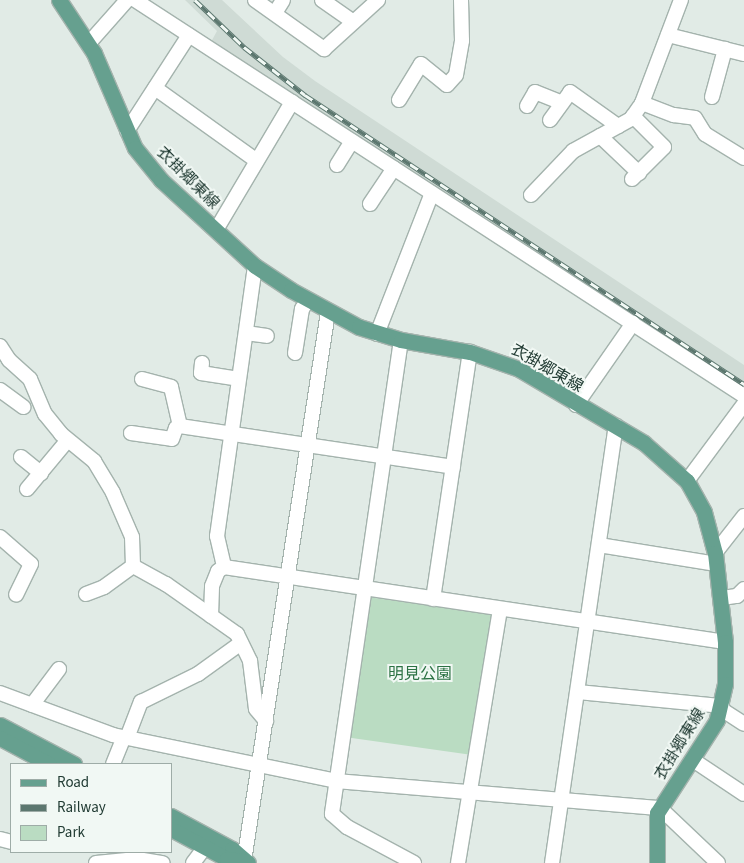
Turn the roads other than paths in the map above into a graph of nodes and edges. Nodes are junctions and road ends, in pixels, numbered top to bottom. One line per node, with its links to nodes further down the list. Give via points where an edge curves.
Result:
1 (59, 0): 14 (main road, 衣掛郷東線)
2 (127, 0): 14 (street)
3 (135, 0): 12 (street)
4 (255, 0): 10 (street)
5 (283, 0): 10 (street)
6 (322, 0): 11 (street)
7 (378, 0): 11 (street)
8 (461, 0): 19 (street, via 462,41 456,75 446,85 421,64)
9 (682, 0): 13 (street)
10 (275, 12): 11 (street, via 324,49)
11 (353, 22)
12 (189, 35): 17 (street); 20 (street)
13 (668, 35): 15 (street); 22 (street)
14 (89, 43): 27 (main road, 衣掛郷東線)
15 (724, 49): 16 (street); 18 (street)
16 (744, 54)
17 (155, 88): 27 (street); 31 (street)
18 (712, 97)
19 (399, 100)
20 (292, 102): 29 (street); 31 (street)
21 (560, 102): 23 (street, via 534,92); 25 (street); 26 (street, via 570,92)
22 (642, 103): 24 (street); 30 (street, via 674,115 695,118 705,134)
23 (527, 106)
24 (633, 116): 26 (street); 28 (street, via 664,147 635,176)
25 (550, 120)
26 (618, 126): 28 (street)
27 (127, 131): 37 (main road, 衣掛郷東線, via 149,166)
28 (600, 136): 35 (street, via 573,151)
29 (352, 141): 32 (street); 33 (street)
30 (744, 158)
31 (257, 161): 37 (street)
32 (336, 165)
33 (394, 168): 34 (street); 36 (street)
34 (432, 193): 41 (street); 43 (street)
35 (531, 196)
36 (370, 204)
37 (216, 230): 38 (main road, 衣掛郷東線)
38 (255, 266): 39 (main road, 衣掛郷東線); 42 (street)
39 (308, 300): 40 (main road, 衣掛郷東線); 48 (street, via 302,309)
40 (328, 312): 43 (main road, 衣掛郷東線); 62 (street)
41 (632, 323): 53 (street); 55 (street)
42 (246, 333): 44 (street); 51 (street)
43 (377, 334): 45 (main road, 衣掛郷東線)
44 (267, 336)
45 (401, 340): 47 (main road, 衣掛郷東線); 64 (street)
46 (0, 346): 61 (street, via 9,360 30,380 45,414)
47 (470, 352): 55 (main road, 衣掛郷東線, via 519,369); 65 (street)
48 (296, 353)
49 (202, 363): 51 (street, via 201,373)
50 (142, 379): 57 (street, via 172,387)
51 (239, 379): 60 (street)
52 (0, 390): 56 (street)
53 (744, 396)
54 (744, 404): 67 (street)
55 (576, 405): 58 (main road, 衣掛郷東線)
56 (23, 407)
57 (180, 426): 59 (street, via 172,439); 60 (street)
58 (616, 426): 67 (main road, 衣掛郷東線, via 657,452); 71 (street)
59 (131, 433)
60 (231, 434): 62 (street); 74 (street, via 217,536)
61 (67, 440): 66 (street); 73 (street, via 94,461 113,493 132,537)
62 (306, 445): 64 (street); 75 (street)
63 (21, 457): 66 (street)
64 (384, 457): 65 (street); 76 (street)
65 (453, 467): 80 (street)
66 (40, 473): 68 (street)
67 (686, 482): 72 (main road, 衣掛郷東線, via 704,512)
68 (27, 489)
69 (744, 516): 72 (street)
70 (0, 537): 78 (street, via 31,564)
71 (599, 545): 72 (street); 83 (street)
72 (716, 558): 79 (main road, 衣掛郷東線)
73 (133, 566): 77 (street, via 104,587); 82 (street, via 166,584)
74 (224, 567): 75 (street); 82 (street, via 218,571 212,586)
75 (286, 576): 76 (street); 91 (street)
76 (364, 588): 80 (street); 101 (street)
77 (86, 594)
78 (16, 595)
79 (737, 596): 84 (main road, 衣掛郷東線)
80 (433, 599): 81 (street)
81 (500, 608): 83 (street); 102 (street)
82 (211, 616): 85 (street, via 237,634)
83 (588, 622): 84 (street); 87 (street)
84 (725, 642): 90 (main road, 衣掛郷東線)
85 (241, 643): 91 (street, via 252,671 256,709); 95 (street, via 198,674 141,702)
86 (59, 669): 89 (street)
87 (578, 692): 90 (street); 104 (street)
88 (0, 693): 89 (street)
89 (32, 705): 95 (street)
90 (721, 708): 92 (street); 96 (main road, 衣掛郷東線)
91 (266, 721): 100 (street)
92 (744, 724)
93 (0, 725): 98 (main road)
94 (0, 738): 97 (main road)
95 (126, 738): 99 (street); 100 (street)
96 (693, 760): 103 (street); 105 (main road, 衣掛郷東線)
97 (47, 763)
98 (72, 763)
99 (114, 763)
100 (260, 766): 101 (street); 109 (street)
101 (337, 780): 102 (street); 113 (street, via 332,814 338,821)
102 (470, 792): 104 (street); 114 (street)
103 (744, 794)
104 (562, 799): 105 (street); 115 (street)
105 (660, 808): 116 (main road, 衣掛郷東線, via 655,824); 117 (street)
106 (172, 817): 109 (main road, via 232,849)
107 (172, 830): 108 (main road)
108 (205, 847): 109 (main road, via 227,859); 112 (street)
109 (246, 862)
110 (96, 863): 111 (street, via 137,858)
111 (162, 863)
112 (193, 863)
113 (414, 863)
114 (458, 863)
115 (552, 863)
116 (657, 863)
117 (718, 863)

